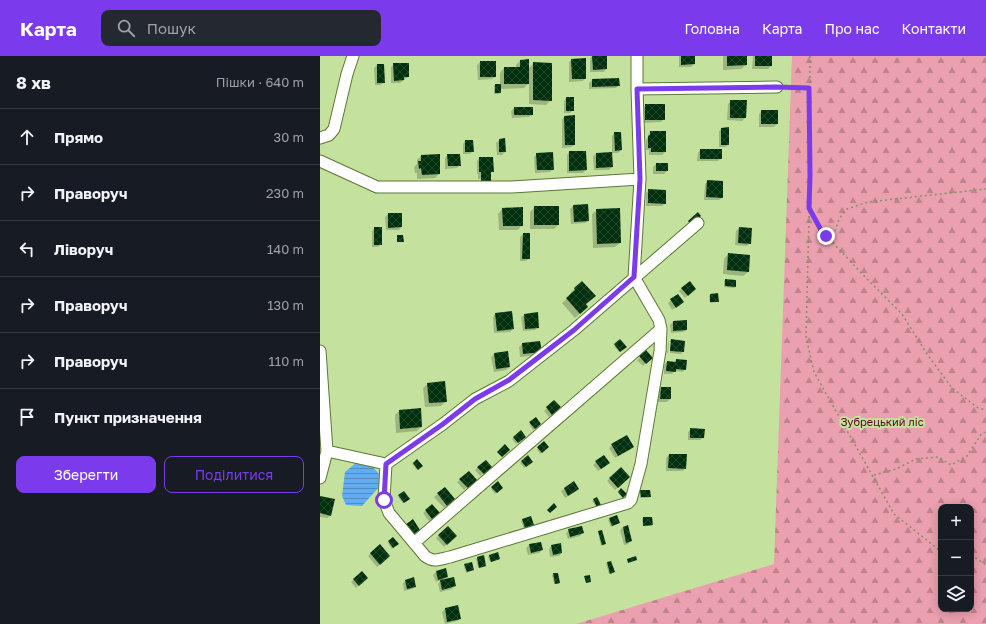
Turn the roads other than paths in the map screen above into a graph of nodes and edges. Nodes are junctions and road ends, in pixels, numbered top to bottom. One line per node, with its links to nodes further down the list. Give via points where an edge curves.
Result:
1 (353, 56): 5 (street, via 334,129 329,135)
2 (636, 56): 4 (street)
3 (776, 87): 4 (street)
4 (637, 89): 7 (street)
5 (320, 138)
6 (320, 161): 7 (street, via 377,187 512,187)
7 (640, 179): 9 (street)
8 (698, 223): 9 (street)
9 (634, 277): 10 (street, via 660,320); 13 (street, via 574,330 509,380 475,399)
10 (661, 329): 15 (street); 15 (street, via 660,351 640,464 633,496 628,503 434,561 429,560)
11 (320, 351): 12 (street)
12 (327, 451): 13 (street); 14 (street)
13 (386, 464): 15 (street, via 384,500 389,513)
14 (320, 478)
15 (414, 543)

